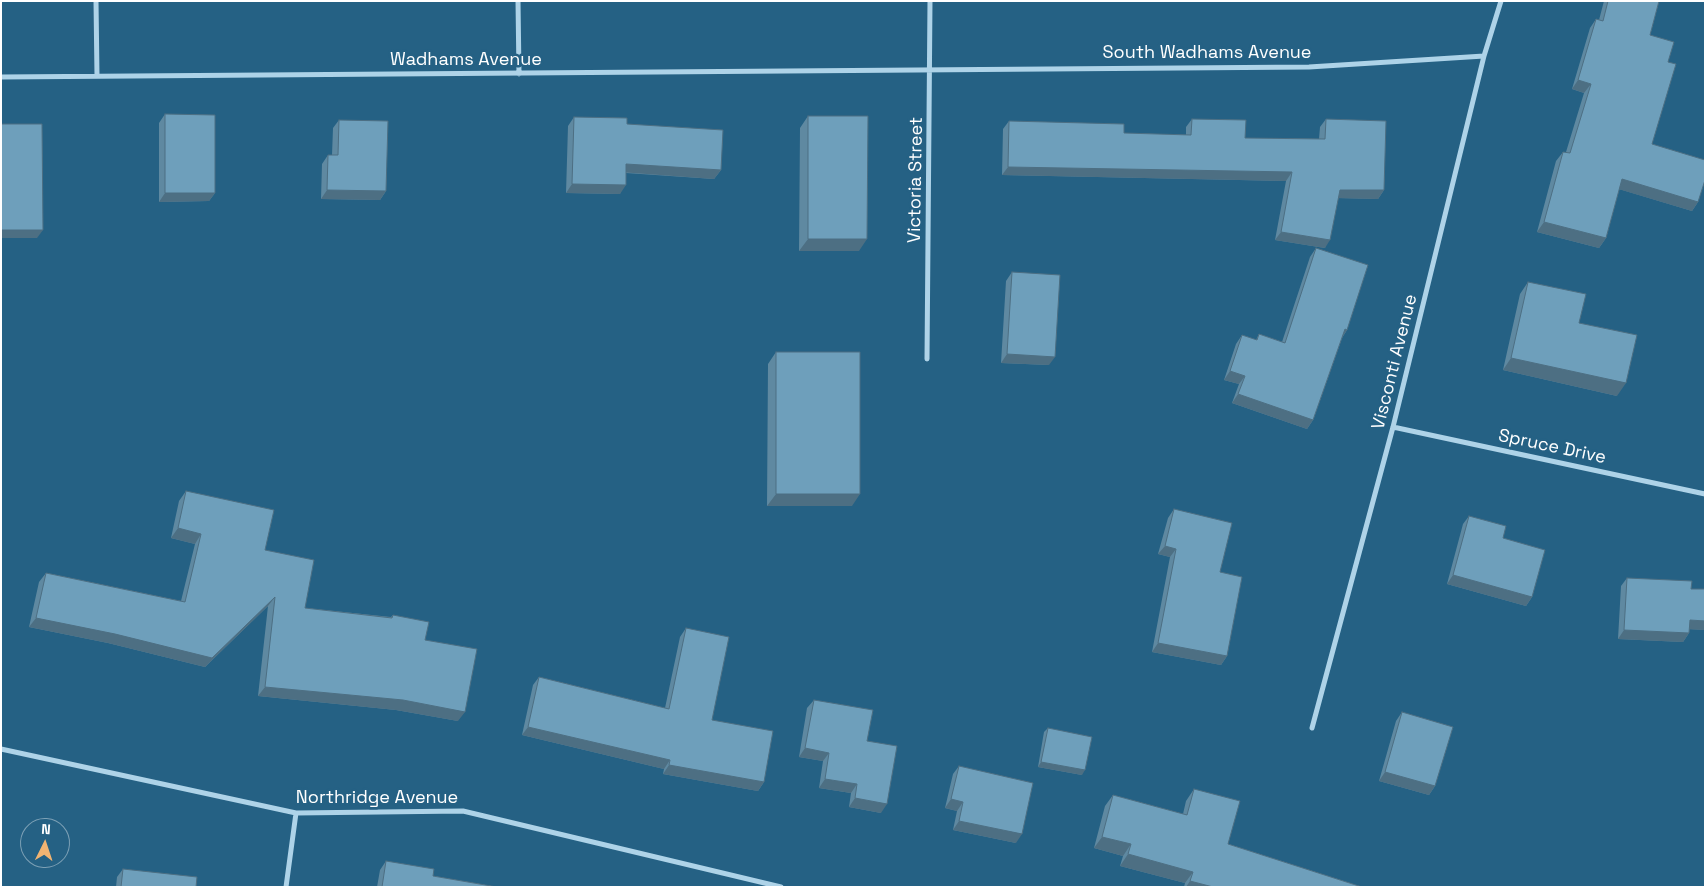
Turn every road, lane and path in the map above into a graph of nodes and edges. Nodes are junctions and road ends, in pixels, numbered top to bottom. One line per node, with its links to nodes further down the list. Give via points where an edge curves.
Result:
1 (96, 1): 8 (street)
2 (518, 1): 7 (street)
3 (930, 1): 6 (street, Victoria Street)
4 (1501, 1): 5 (street, Visconti Avenue)
5 (1484, 56): 6 (street, South Wadhams Avenue, via 1309,67); 11 (street, Visconti Avenue)
6 (931, 69): 7 (street, Wadhams Avenue); 10 (street, Victoria Street)
7 (519, 74): 8 (street, Wadhams Avenue)
8 (97, 76): 9 (street, Wadhams Avenue)
9 (1, 77)
10 (927, 359)
11 (1393, 427): 12 (street, Spruce Drive); 13 (street, Visconti Avenue)
12 (1705, 494)
13 (1312, 728)
14 (1, 748): 15 (street, Northridge Avenue)
15 (296, 813): 16 (street); 17 (street, Northridge Avenue, via 463,811)
16 (286, 887)
17 (781, 887)

